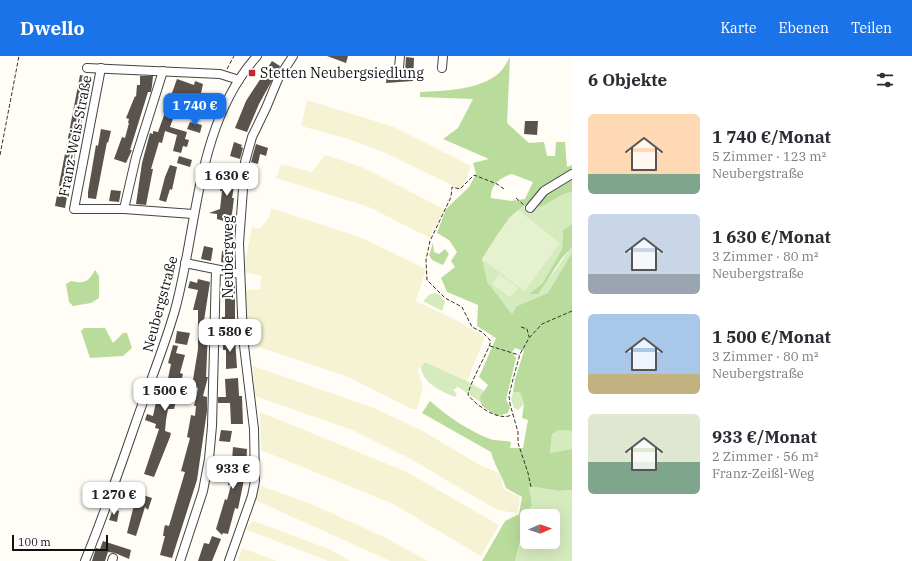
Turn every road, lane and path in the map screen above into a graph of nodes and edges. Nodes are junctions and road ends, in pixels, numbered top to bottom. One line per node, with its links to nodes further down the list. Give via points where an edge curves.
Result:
1 (19, 56): 14 (path)
2 (234, 56): 12 (path)
3 (257, 56): 13 (street, Neubergstraße)
4 (293, 56): 23 (street, Neubergweg, via 278,79 252,137 246,158 239,225)
5 (400, 56): 9 (street)
6 (443, 56): 10 (street)
7 (87, 68): 8 (street)
8 (101, 68): 11 (street); 19 (street, Franz-Weis-Straße, via 74,209)
9 (399, 68)
10 (442, 68)
11 (163, 71): 12 (street); 19 (street, via 136,157)
12 (225, 75): 13 (street)
13 (239, 80): 20 (street, Neubergstraße, via 214,137)
14 (0, 155)
15 (572, 174): 18 (street, via 544,192)
16 (504, 188): 27 (path, via 474,175 460,189 452,187 451,197 430,241 426,260 427,280 445,298 462,307 472,327 490,340)
17 (516, 198): 18 (path)
18 (530, 208)
19 (124, 209): 20 (street)
20 (194, 214): 21 (street, Neubergstraße)
21 (185, 263): 22 (street); 31 (street, Neubergstraße, via 168,334)
22 (216, 270): 23 (street); 32 (street, via 209,459 203,491)
23 (240, 274): 33 (street, Neubergweg, via 243,337 254,430 255,481)
24 (572, 311): 26 (path, via 542,324)
25 (521, 327): 26 (path, via 527,329)
26 (529, 338): 28 (path)
27 (490, 346): 28 (path); 29 (path, via 468,390 468,395 498,416)
28 (519, 356): 29 (path, via 509,396)
29 (513, 414): 30 (path)
30 (531, 488)
31 (85, 561)
32 (180, 561)
33 (229, 561)

